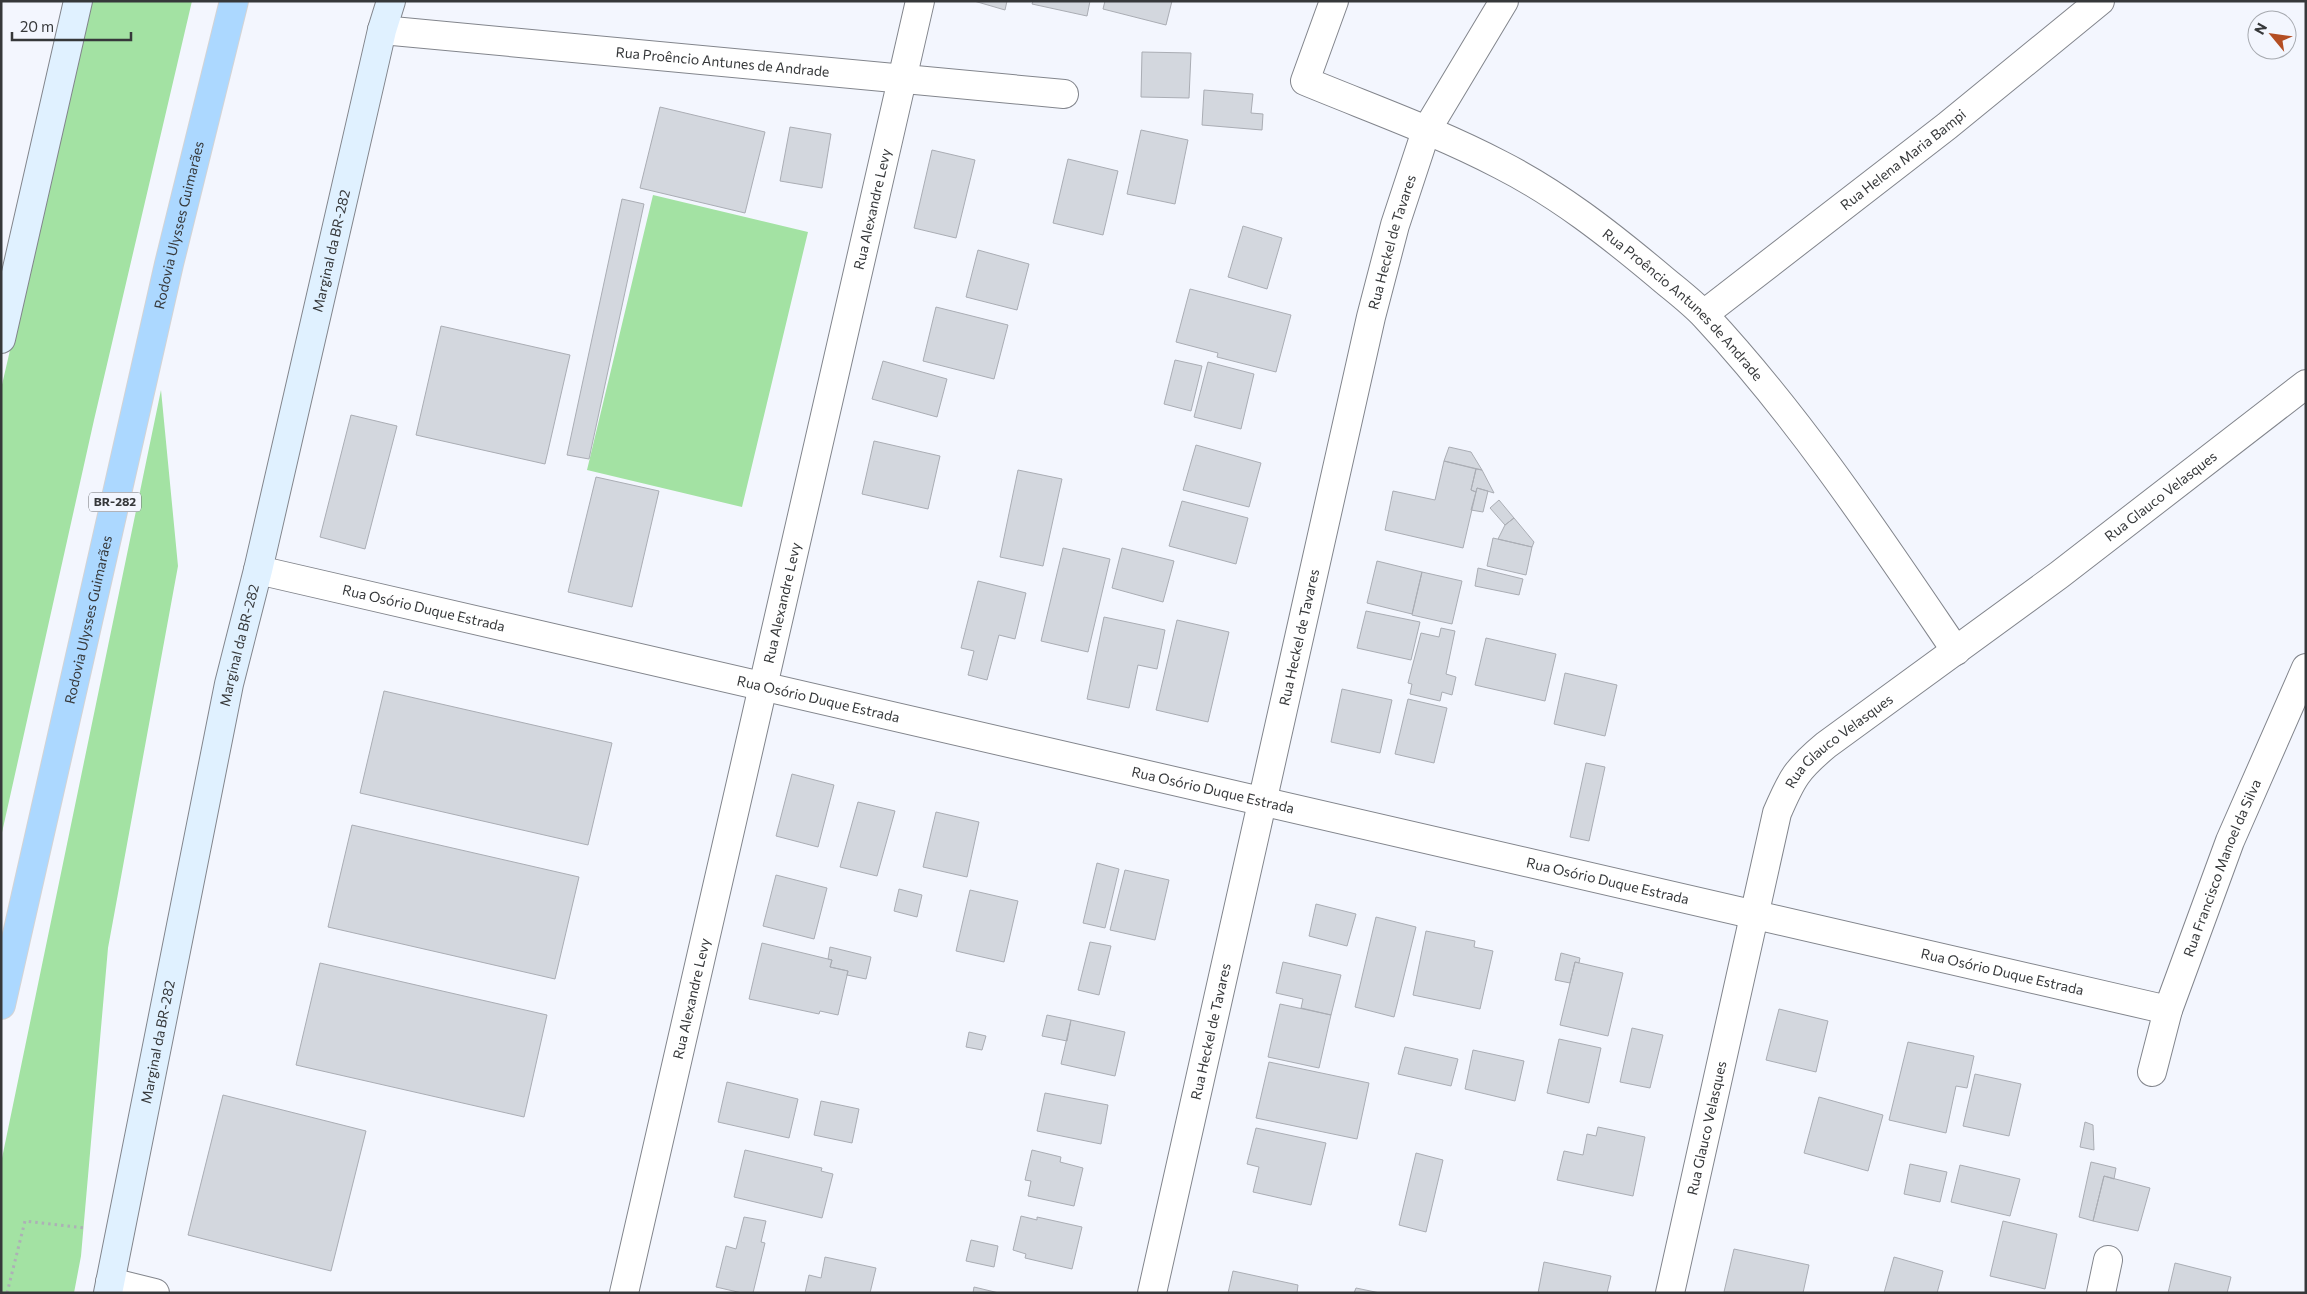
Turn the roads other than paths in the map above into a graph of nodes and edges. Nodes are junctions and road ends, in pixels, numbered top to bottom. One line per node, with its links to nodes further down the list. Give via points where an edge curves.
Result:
1 (78, 1): 13 (main road)
2 (234, 1): 21 (highway, Rodovia Ulysses Guimarães / BR-282, via 167,273)
3 (391, 1): 8 (main road, Marginal da BR-282)
4 (920, 1): 9 (street, Rua Alexandre Levy)
5 (1334, 1): 11 (street, Rua Proêncio Antunes de Andrade, via 1304,81)
6 (1504, 1): 11 (street, Rua Heckel de Tavares)
7 (2100, 1): 12 (street, Rua Helena Maria Bampi, via 1947,126)
8 (382, 30): 9 (street, Rua Proêncio Antunes de Andrade); 15 (main road, Marginal da BR-282)
9 (902, 80): 10 (street, Rua Proêncio Antunes de Andrade); 18 (street, Rua Alexandre Levy)
10 (1064, 94)
11 (1426, 131): 12 (street, Rua Proêncio Antunes de Andrade, via 1502,165 1569,205); 19 (street, Rua Heckel de Tavares, via 1395,225 1371,317)
12 (1704, 314): 16 (street, Rua Proêncio Antunes de Andrade, via 1771,392 1829,469)
13 (1, 339)
14 (2306, 384): 16 (street, Rua Glauco Velasques)
15 (258, 570): 18 (street, Rua Osório Duque Estrada); 25 (main road, Marginal da BR-282, via 229,684)
16 (1956, 651): 20 (street, Rua Glauco Velasques, via 1805,763 1791,781 1777,813)
17 (2306, 668): 22 (street, Rua Francisco Manoel da Silva, via 2230,841)
18 (764, 687): 19 (street, Rua Osório Duque Estrada); 27 (street, Rua Alexandre Levy)
19 (1263, 802): 20 (street, Rua Osório Duque Estrada); 28 (street, Rua Heckel de Tavares)
20 (1754, 915): 22 (street, Rua Osório Duque Estrada); 29 (street, Rua Glauco Velasques)
21 (1, 1005)
22 (2168, 1010): 23 (street, Rua Francisco Manoel da Silva)
23 (2152, 1072)
24 (2108, 1260): 30 (street)
25 (109, 1288): 26 (street)
26 (155, 1293)
27 (624, 1293)
28 (1152, 1293)
29 (1670, 1293)
30 (2101, 1293)

